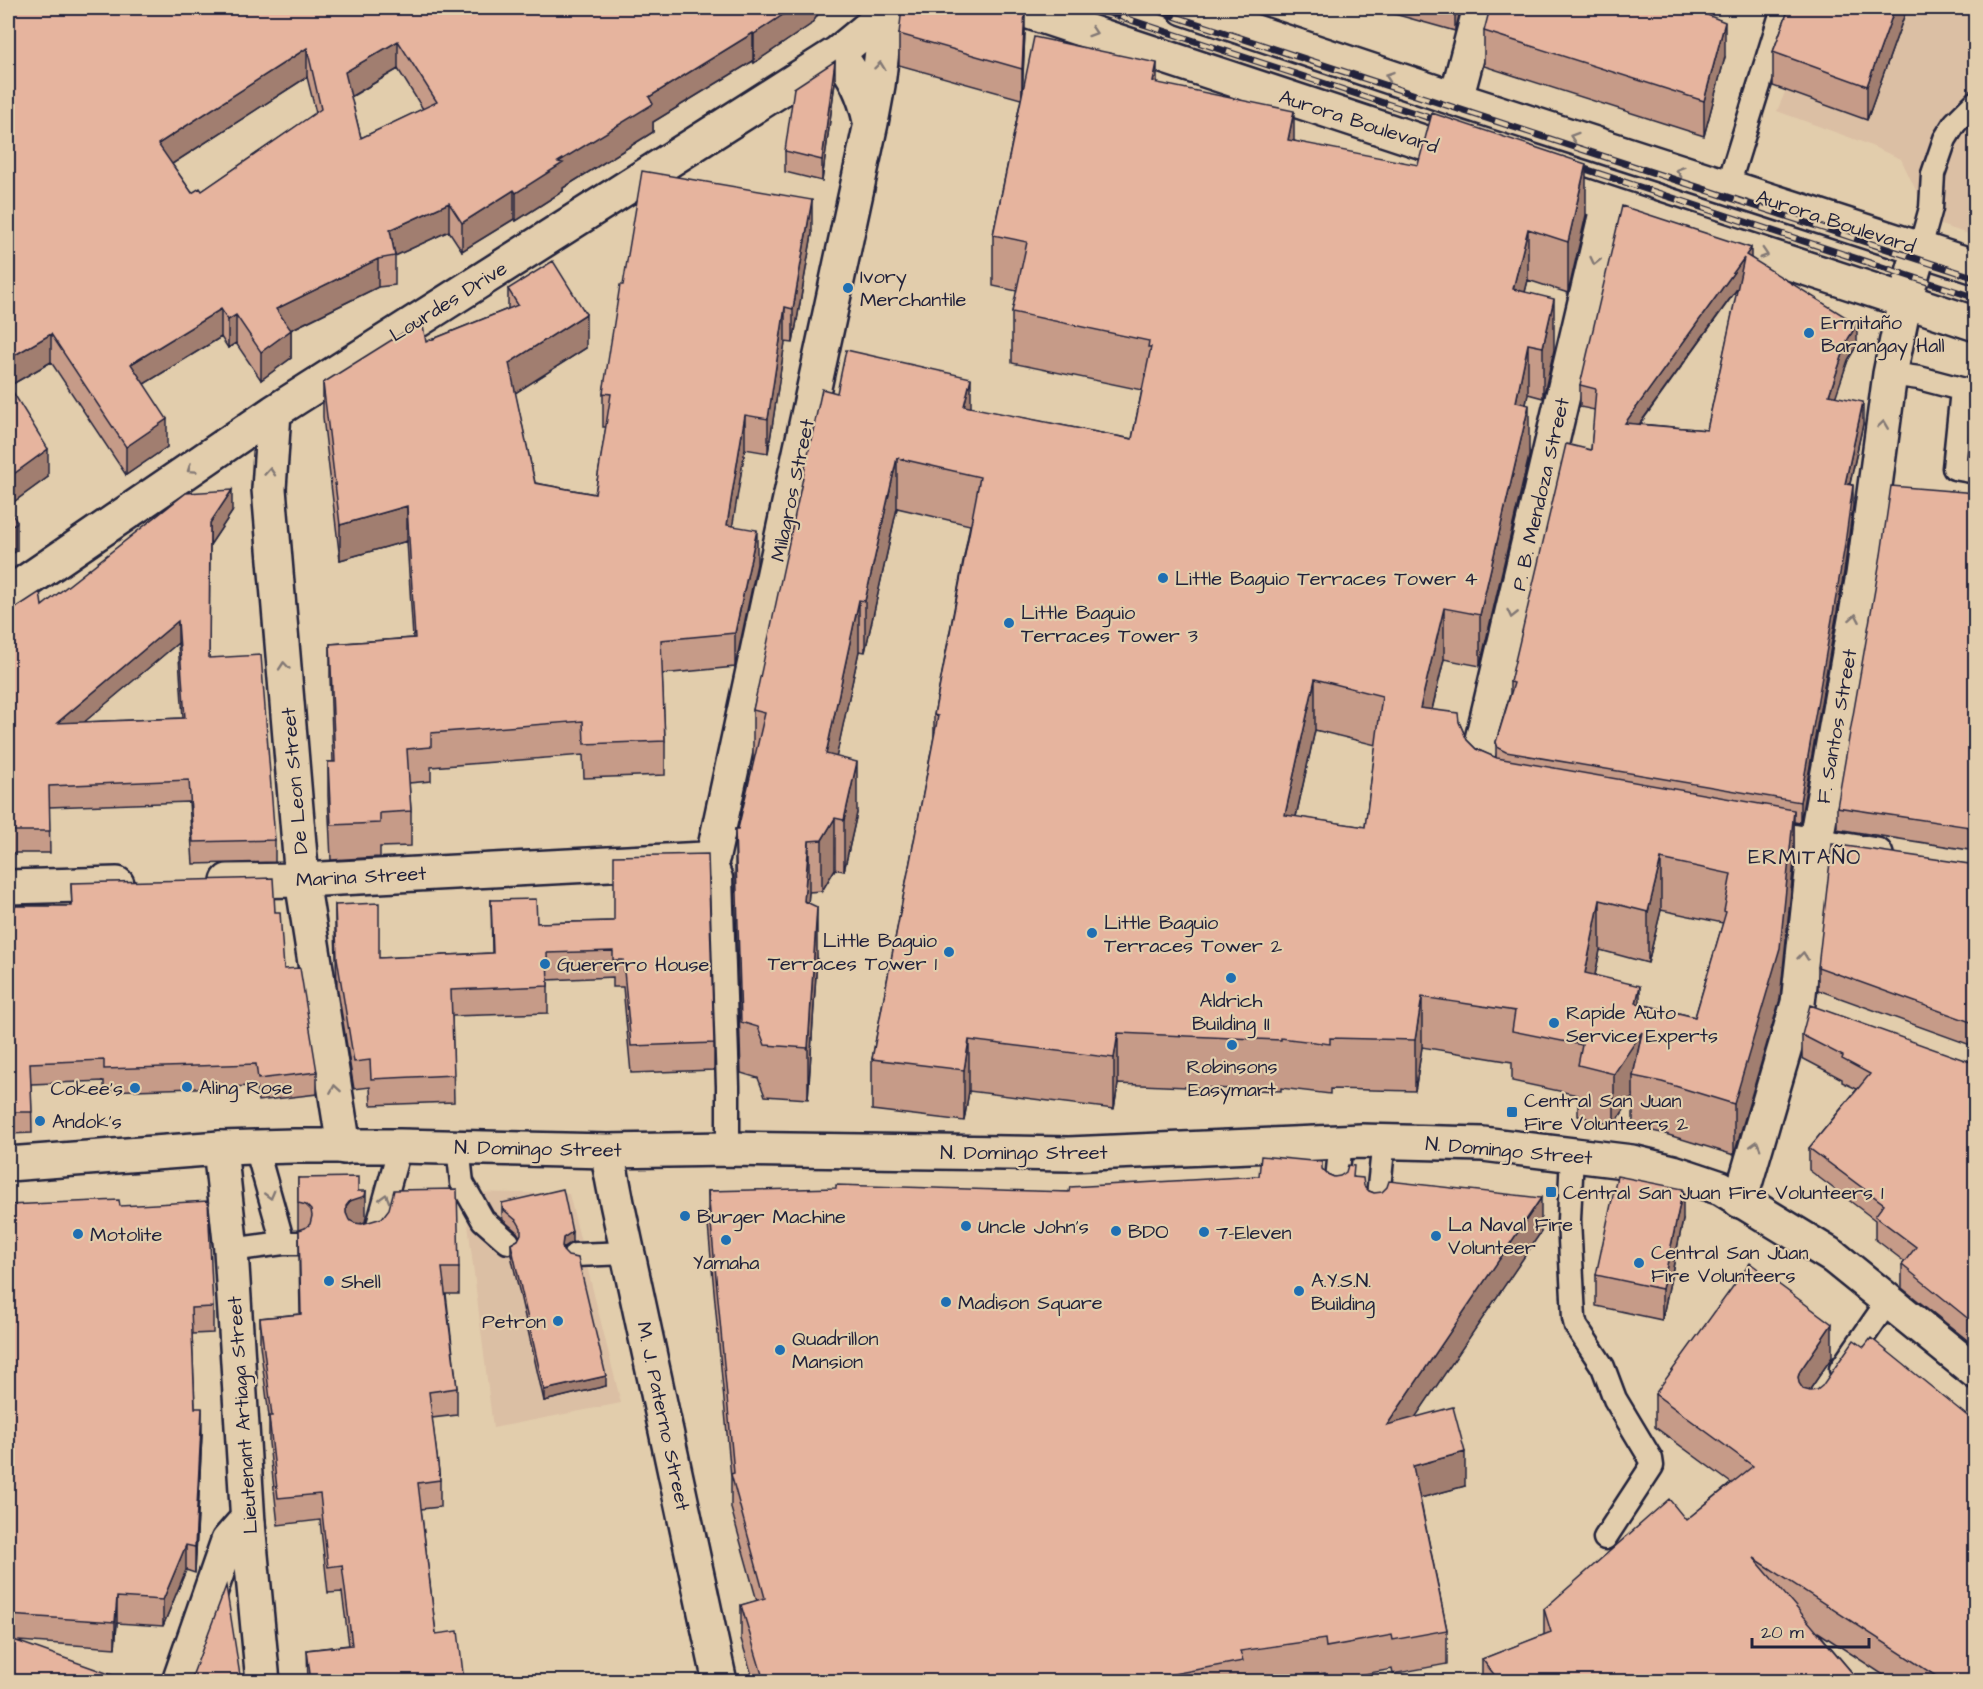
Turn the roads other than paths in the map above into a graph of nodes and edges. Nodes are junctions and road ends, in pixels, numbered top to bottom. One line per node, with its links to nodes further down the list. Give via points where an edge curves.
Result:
1 (887, 8): 7 (street, Lourdes Drive); 11 (street, Milagros Street, one-way to 1)
2 (1017, 8): 8 (street, Aurora Boulevard, one-way to 8)
3 (1184, 8): 6 (street, Aurora Boulevard)
4 (1480, 8): 9 (street)
5 (1783, 8): 12 (lane)
6 (1244, 27): 8 (street); 9 (street, Aurora Boulevard, one-way to 6)
7 (838, 53): 11 (street, Milagros Street, via 854,74); 20 (street, Lourdes Drive)
8 (1230, 78): 13 (street, Aurora Boulevard)
9 (1456, 99): 12 (street, Aurora Boulevard, one-way to 9)
10 (1976, 102): 14 (lane, via 1945,140 1933,174 1931,208)
11 (871, 123): 26 (street, Milagros Street)
12 (1728, 186): 14 (street, Aurora Boulevard)
13 (1608, 204): 16 (street, Aurora Boulevard, one-way to 16); 23 (street, P. B. Mendoza Street, one-way to 23, via 1476,765 1484,783 1500,791)
14 (1920, 248): 15 (street, Aurora Boulevard); 16 (street, F. Santos Street)
15 (1976, 267)
16 (1905, 300): 17 (street, Aurora Boulevard); 18 (street, F. Santos Street)
17 (1976, 324)
18 (1890, 374): 19 (lane); 25 (street, F. Santos Street, one-way to 18, via 1863,575)
19 (1969, 392): 21 (lane, via 1954,468)
20 (274, 412): 22 (street, Lourdes Drive, one-way to 22); 28 (street, De Leon Street, one-way to 20, via 269,489)
21 (1976, 472)
22 (8, 594)
23 (1524, 795)
24 (1722, 829): 25 (street)
25 (1815, 845): 27 (street); 32 (street, F. Santos Street, one-way to 25)
26 (713, 856): 28 (street, Marina Street); 41 (lane, via 721,878)
27 (1907, 860)
28 (302, 880): 29 (street, Marina Street); 38 (street, De Leon Street, one-way to 28)
29 (198, 882)
30 (141, 883): 31 (street)
31 (8, 887)
32 (1798, 1003): 33 (street); 46 (street, F. Santos Street, one-way to 32)
33 (1831, 1015)
34 (1384, 1141): 35 (street, N. Domingo Street); 43 (street, N. Domingo Street, via 1483,1144); 47 (lane)
35 (1341, 1142): 41 (street, N. Domingo Street, via 1069,1154); 45 (lane)
36 (400, 1146): 38 (street, N. Domingo Street); 39 (street, N. Domingo Street); 48 (lane, one-way to 36, via 374,1234)
37 (256, 1147): 38 (street, N. Domingo Street); 40 (street, N. Domingo Street); 50 (lane, one-way to 50, via 291,1243)
38 (344, 1147)
39 (458, 1147): 42 (street, N. Domingo Street); 49 (lane, via 462,1183 483,1220)
40 (220, 1148): 44 (street, N. Domingo Street); 50 (street, Lieutenant Artiaga Street)
41 (728, 1149): 42 (street, N. Domingo Street)
42 (607, 1151): 51 (street, M. J. Paterno Street)
43 (1572, 1154): 46 (street, N. Domingo Street, via 1673,1172 1721,1188); 57 (lane, via 1569,1220 1576,1326 1603,1367 1612,1393 1652,1466)
44 (8, 1164)
45 (1335, 1198)
46 (1740, 1201): 53 (street, N. Domingo Street, via 1834,1257)
47 (1376, 1214)
48 (359, 1237)
49 (508, 1242)
50 (231, 1250): 56 (street, Lieutenant Artiaga Street)
51 (629, 1254): 52 (lane); 60 (street, M. J. Paterno Street)
52 (575, 1255)
53 (1888, 1301): 54 (street, N. Domingo Street); 55 (lane)
54 (1976, 1372)
55 (1831, 1384)
56 (248, 1523): 58 (street, via 228,1541); 59 (street, Lieutenant Artiaga Street)
57 (1605, 1538)
58 (178, 1682)
59 (263, 1682)
60 (720, 1682)

